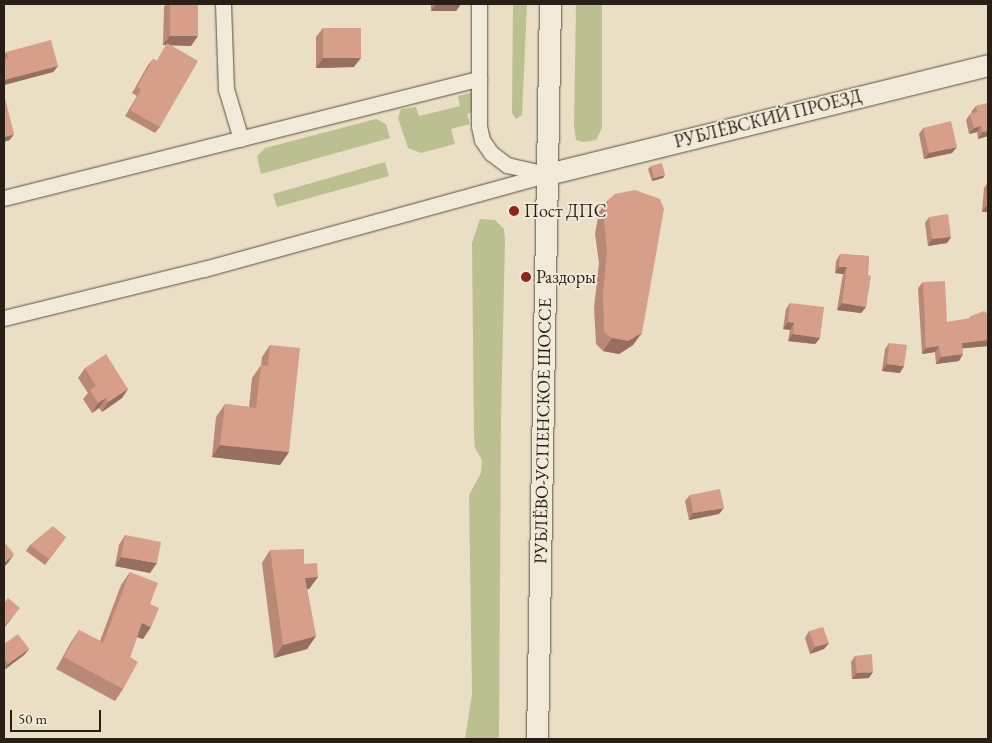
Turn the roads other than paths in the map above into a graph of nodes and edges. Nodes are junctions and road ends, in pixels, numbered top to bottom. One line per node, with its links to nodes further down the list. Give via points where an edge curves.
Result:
1 (223, 4): 6 (street, via 226,89)
2 (478, 4): 5 (street)
3 (550, 4): 7 (main road, РУБЛЁВО-УСПЕНСКОЕ ШОССЕ)
4 (988, 65): 7 (main road, РУБЛЁВСКИЙ ПРОЕЗД)
5 (479, 79): 6 (street); 7 (street, via 479,126 482,140 490,153 507,165)
6 (241, 139): 8 (street)
7 (548, 174): 9 (street, via 204,269); 10 (main road, РУБЛЁВО-УСПЕНСКОЕ ШОССЕ)
8 (4, 198)
9 (4, 318)
10 (537, 739)

